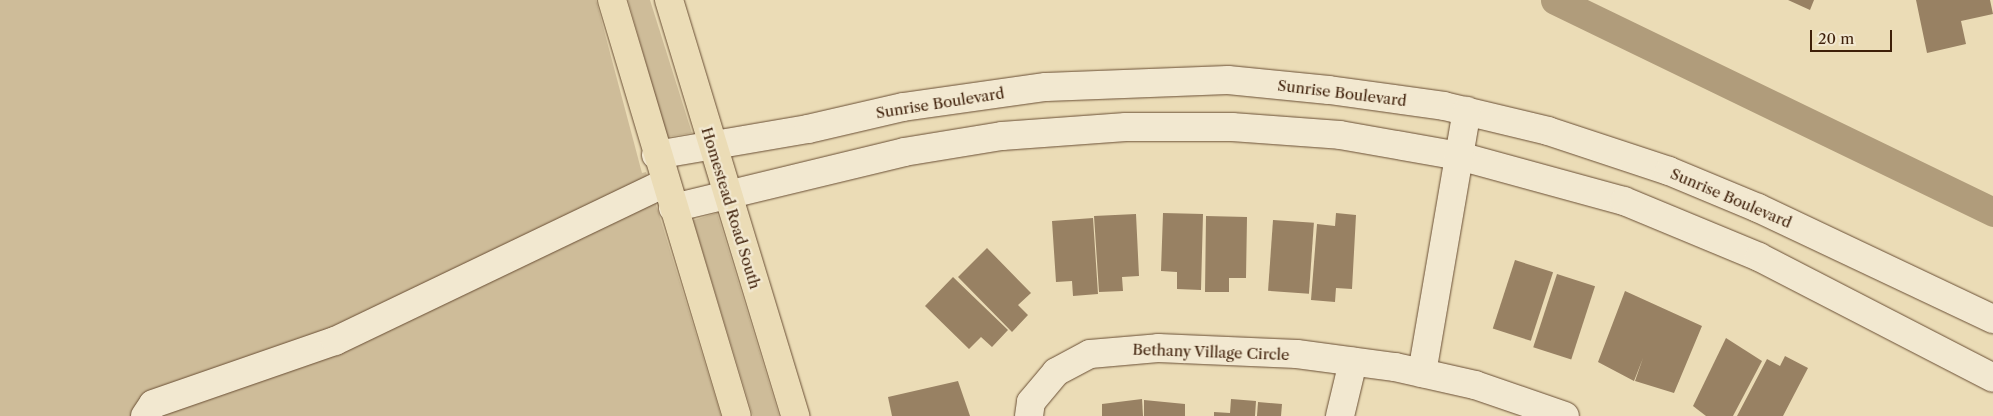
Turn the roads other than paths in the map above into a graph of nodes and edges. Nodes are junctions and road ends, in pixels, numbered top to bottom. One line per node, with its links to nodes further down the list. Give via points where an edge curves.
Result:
1 (612, 0): 5 (main road)
2 (669, 0): 4 (main road, Homestead Road South)
3 (1467, 112): 4 (street, Sunrise Boulevard, via 1330,90 1228,80 1135,82 970,96); 6 (street); 9 (street, Sunrise Boulevard, via 1548,131 1669,171 1758,208)
4 (712, 145): 5 (street, Sunrise Boulevard); 8 (main road, Homestead Road South)
5 (656, 155): 7 (main road)
6 (1459, 156): 8 (street, via 1340,135 1232,127 1126,127 1002,136 904,152); 11 (street); 12 (street, via 1548,177 1693,227)
7 (669, 195): 8 (street); 13 (street, via 335,341 153,404); 14 (main road)
8 (727, 195): 15 (main road, Homestead Road South)
9 (1993, 319)
10 (1353, 362): 11 (street, Bethany Village Circle); 16 (street, Bethany Village Circle, via 1237,350 1120,349 1090,354 1056,372 1031,402); 17 (street)
11 (1422, 373): 18 (street, Bethany Village Circle)
12 (1993, 378)
13 (145, 416)
14 (737, 416)
15 (796, 416)
16 (1029, 416)
17 (1340, 416)
18 (1565, 416)

